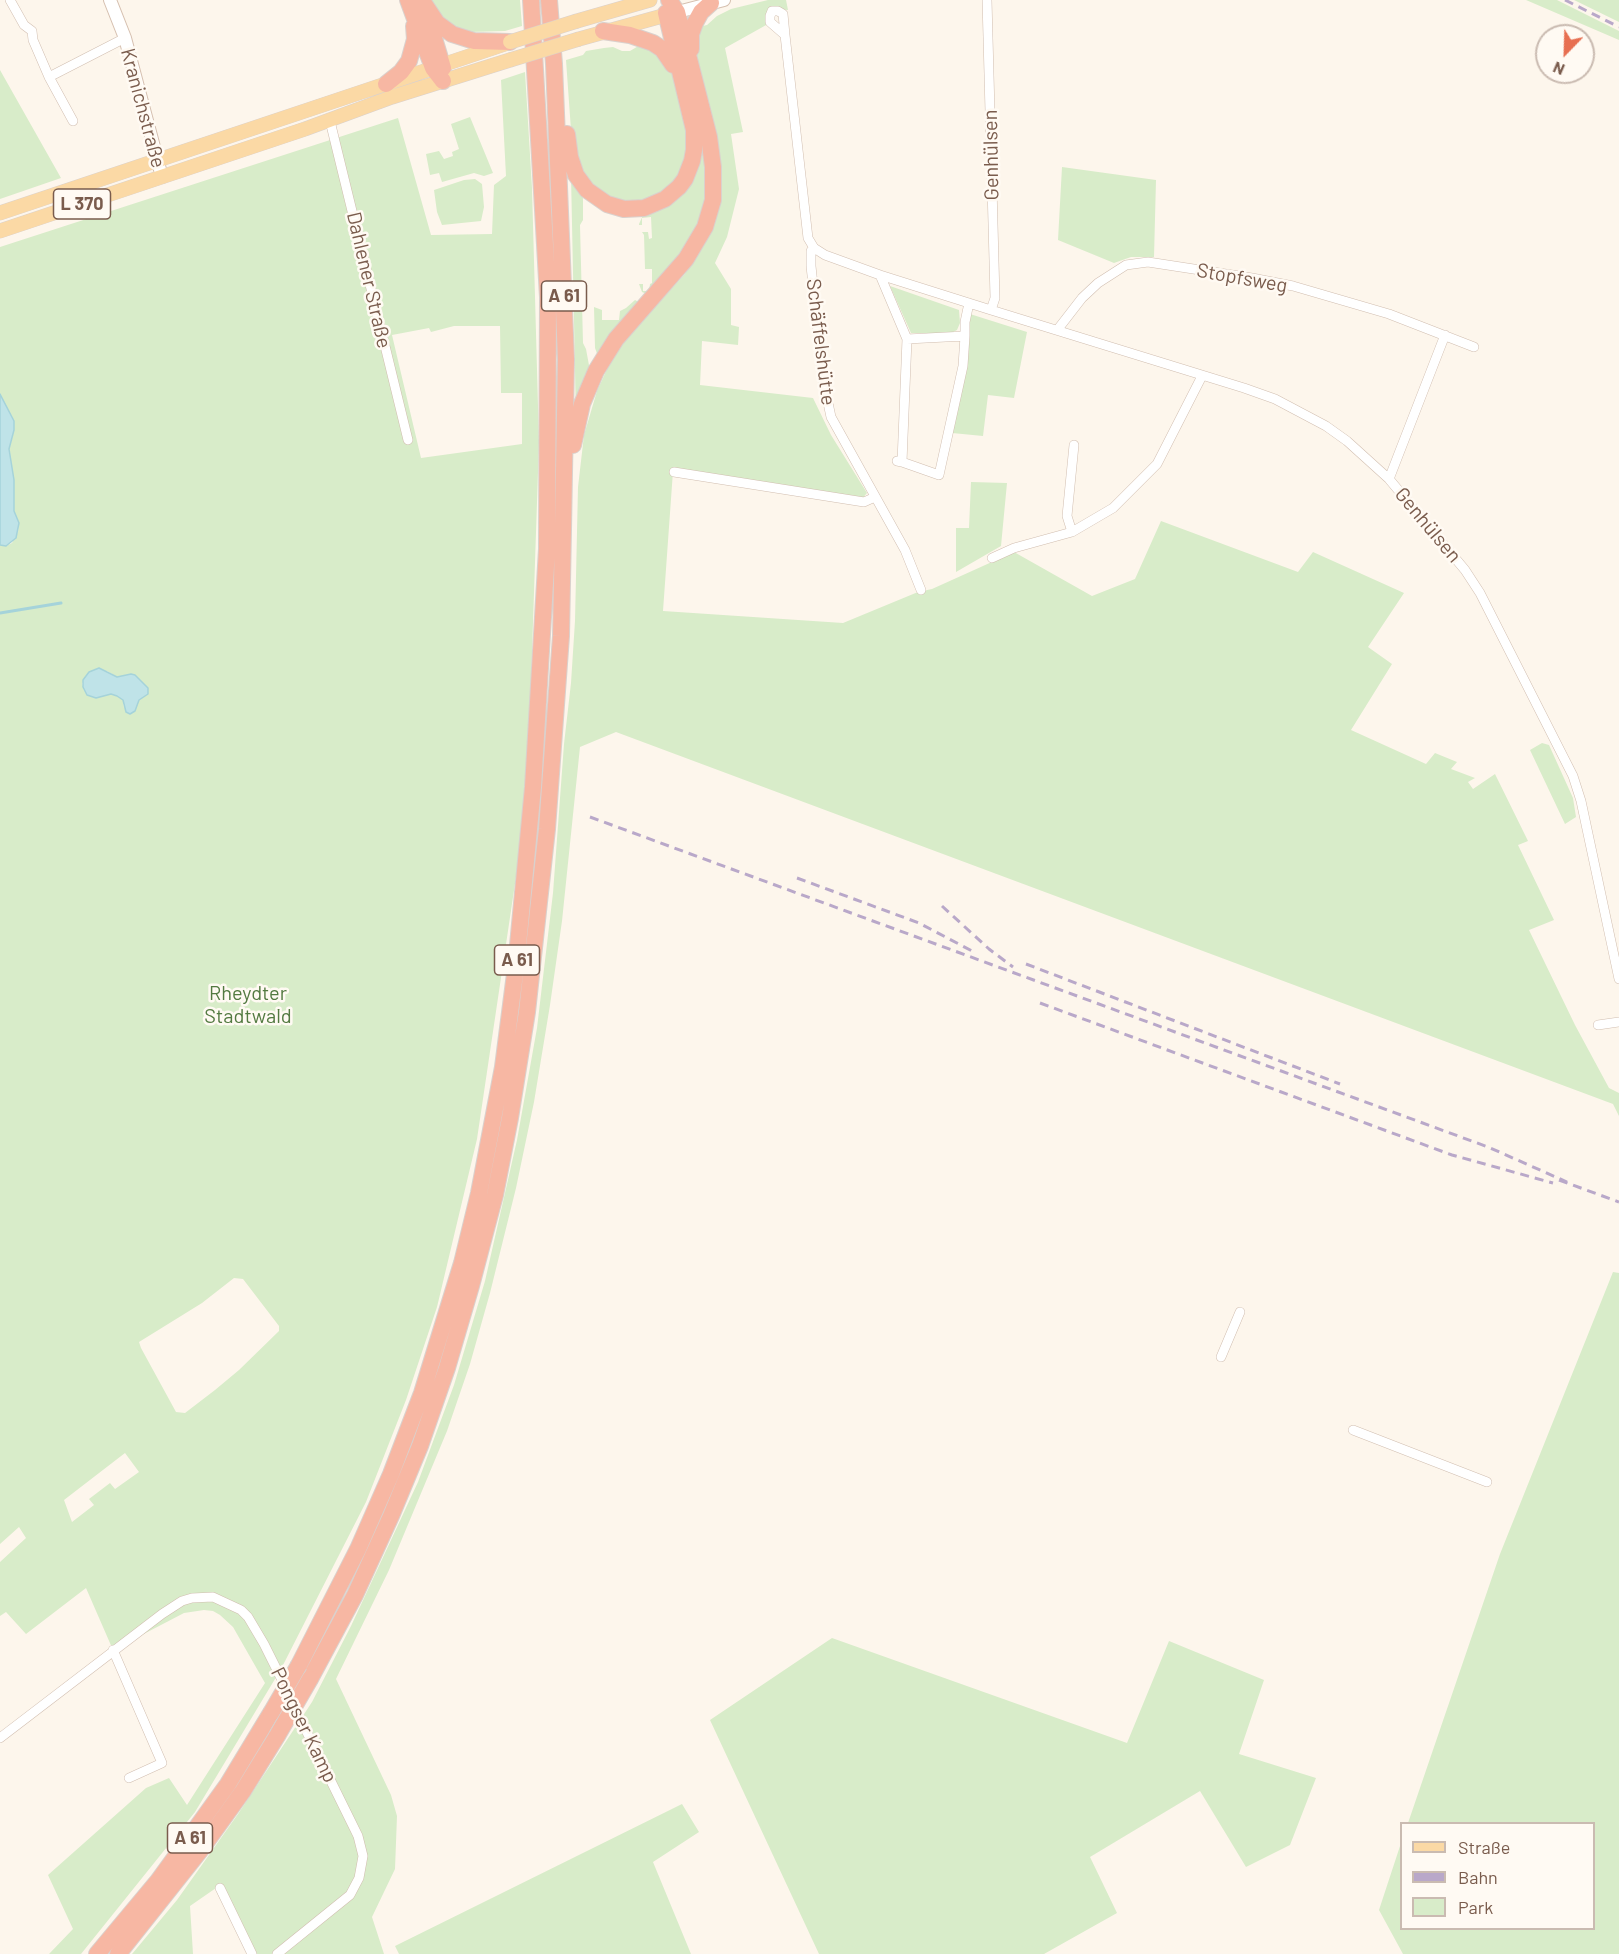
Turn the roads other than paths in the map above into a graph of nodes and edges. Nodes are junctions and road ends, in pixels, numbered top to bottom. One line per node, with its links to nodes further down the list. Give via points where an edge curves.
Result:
1 (10, 0): 16 (street, via 24,25 32,31)
2 (110, 0): 12 (street, Kranichstraße)
3 (531, 0): 56 (highway, A 61, bridge, via 548,297 543,637 516,966 485,1162 462,1263 422,1394 358,1549 299,1665 228,1784 158,1881)
4 (549, 0): 14 (highway, A 61)
5 (650, 0): 13 (main road, L 370, bridge)
6 (987, 0): 29 (street, Genhülsen, via 995,298)
7 (416, 2): 13 (highway, via 452,34); 15 (highway); 18 (highway, via 412,54 405,67)
8 (717, 2): 9 (street, L 370); 17 (highway, via 698,16 692,34)
9 (669, 7): 10 (main road, L 370); 17 (highway); 19 (highway)
10 (603, 31): 15 (main road, L 370, bridge, via 510,60); 19 (highway, via 641,38 662,49 674,65)
11 (786, 35): 26 (street, via 808,238)
12 (125, 38): 16 (street, Kranichstraße); 22 (street, Kranichstraße)
13 (510, 42): 15 (main road, L 370)
14 (554, 64): 19 (highway, via 573,167 587,190 607,204 624,209 644,208 665,200 680,187 694,150); 41 (highway, A 61, via 566,359)
15 (440, 71): 18 (main road, L 370); 21 (main road, L 370)
16 (49, 77): 20 (street)
17 (696, 83): 41 (highway, via 710,137 714,185 710,213 686,259 616,339 590,383 575,430)
18 (386, 84): 22 (main road, L 370)
19 (690, 114)
20 (73, 121)
21 (330, 121): 23 (main road, L 370); 36 (street, Dahlener Straße)
22 (157, 161): 23 (street, Kranichstraße); 24 (main road, L 370)
23 (162, 177): 25 (main road, L 370)
24 (0, 213)
25 (0, 231)
26 (814, 248): 27 (street, Genhülsen); 40 (street, Schäffelshütte, via 811,266 826,398 831,417)
27 (880, 275): 28 (street, Genhülsen); 33 (street)
28 (969, 303): 29 (street, Genhülsen); 32 (street)
29 (991, 310): 30 (street, Genhülsen)
30 (1058, 329): 31 (street, Stopfsweg, via 1098,283 1126,265 1148,262 1293,286); 35 (street, Genhülsen)
31 (1445, 335): 34 (street, Stopfsweg); 39 (street)
32 (965, 336): 33 (street); 33 (street, via 963,366 939,475 899,462)
33 (907, 339)
34 (1474, 347)
35 (1202, 376): 39 (street, Genhülsen, via 1302,412 1347,441); 42 (street, via 1157,464 1113,508)
36 (408, 440)
37 (1074, 445): 42 (street, via 1067,516)
38 (674, 471): 40 (street, via 864,502)
39 (1389, 478): 45 (street, Genhülsen, via 1480,593 1573,776)
40 (875, 497): 44 (street, Schäffelshütte, via 905,550)
41 (564, 529): 57 (highway, A 61, bridge, via 561,636 547,830 527,1012 495,1195 453,1348 391,1516 310,1679 243,1791)
42 (1072, 532): 43 (street)
43 (992, 558)
44 (921, 590)
45 (1619, 978)
46 (1619, 1022): 47 (street)
47 (1598, 1025)
48 (1240, 1312): 49 (street)
49 (1221, 1357)
50 (1353, 1430): 51 (street)
51 (1487, 1482)
52 (113, 1650): 53 (street, Pongser Kamp); 54 (street, via 162,1762); 59 (street, Pongser Kamp, via 182,1602 203,1597 224,1600 241,1610 264,1644 358,1836 363,1856 359,1878 350,1894)
53 (0, 1738)
54 (129, 1778)
55 (219, 1888): 58 (street)
56 (97, 1954)
57 (118, 1954)
58 (252, 1954)
59 (277, 1954)

